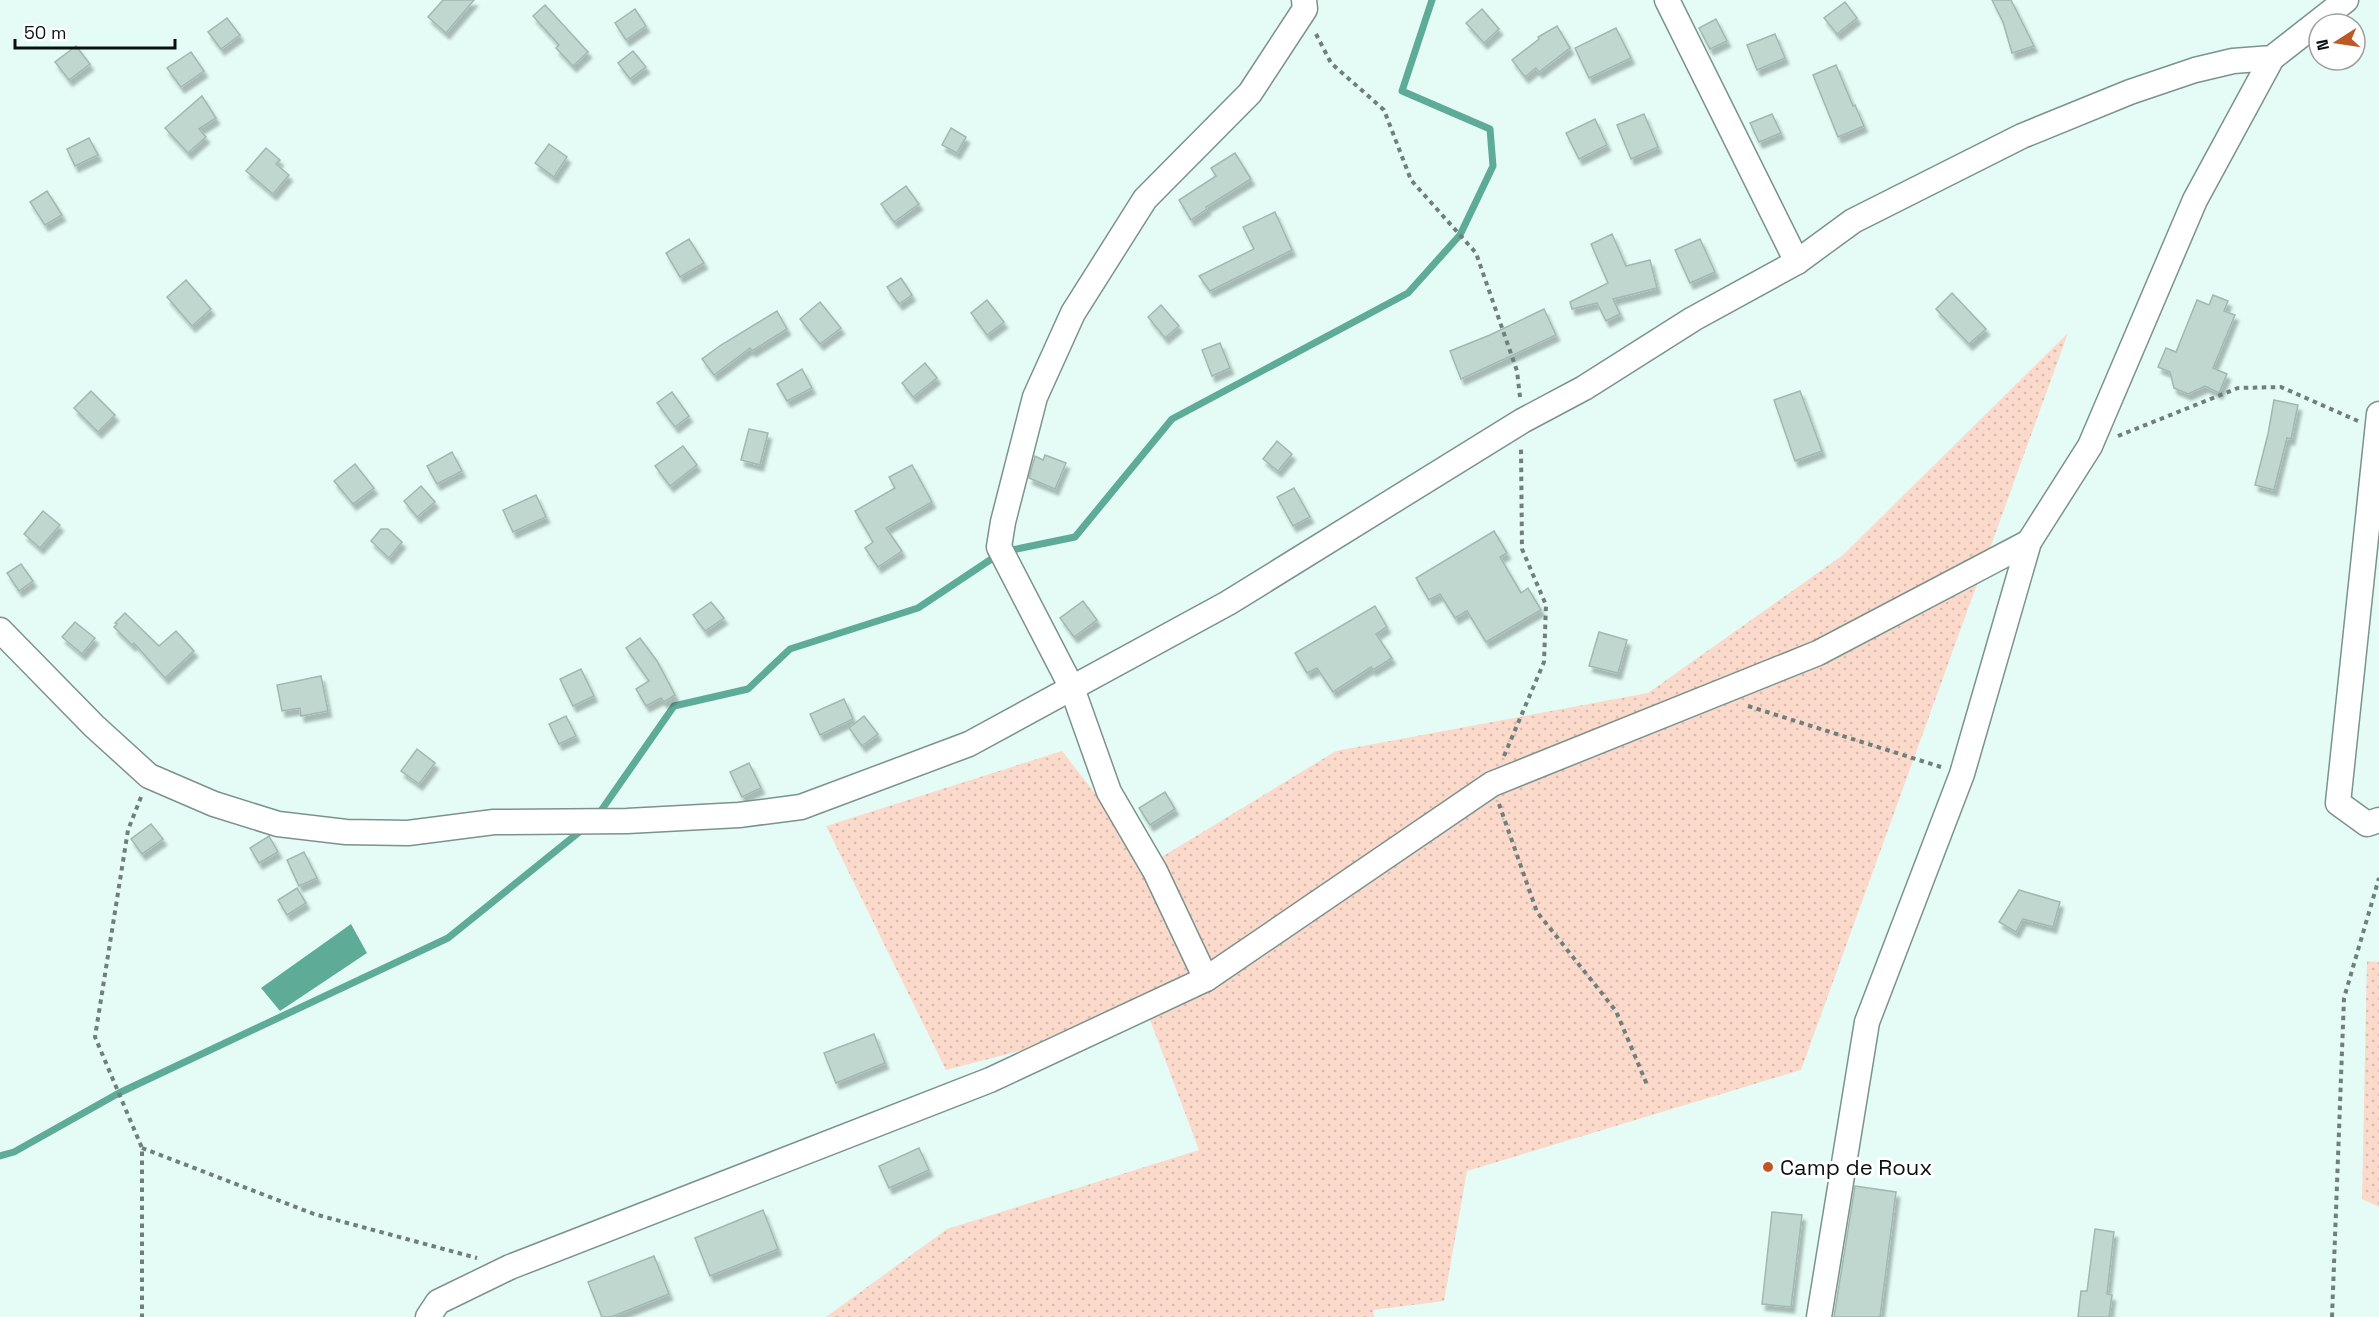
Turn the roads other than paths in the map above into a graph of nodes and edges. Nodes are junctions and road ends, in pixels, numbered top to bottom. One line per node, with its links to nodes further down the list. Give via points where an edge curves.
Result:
1 (1667, 0): 5 (street)
2 (2346, 0): 4 (street)
3 (1304, 4): 10 (street, via 1250,93 1144,199 1073,313 1035,397 999,547)
4 (2272, 58): 5 (street, via 2195,70 2022,136 1853,221); 7 (street, via 2196,200 2090,446)
5 (1797, 262): 10 (street, via 1522,421 1269,579)
6 (2378, 422): 11 (street, via 2338,803 2367,824)
7 (2029, 542): 12 (street, via 1818,653 1492,784); 14 (street, via 1962,774 1867,1022)
8 (0, 630): 9 (street)
9 (9, 647): 10 (street, via 149,776 214,804 278,824 346,832 408,833 494,822 739,815 801,807 958,748)
10 (1072, 688): 12 (street, via 1108,792 1155,871)
11 (2379, 820)
12 (1206, 979): 13 (street, via 990,1080 510,1267 438,1302)
13 (428, 1317)
14 (1819, 1317)

